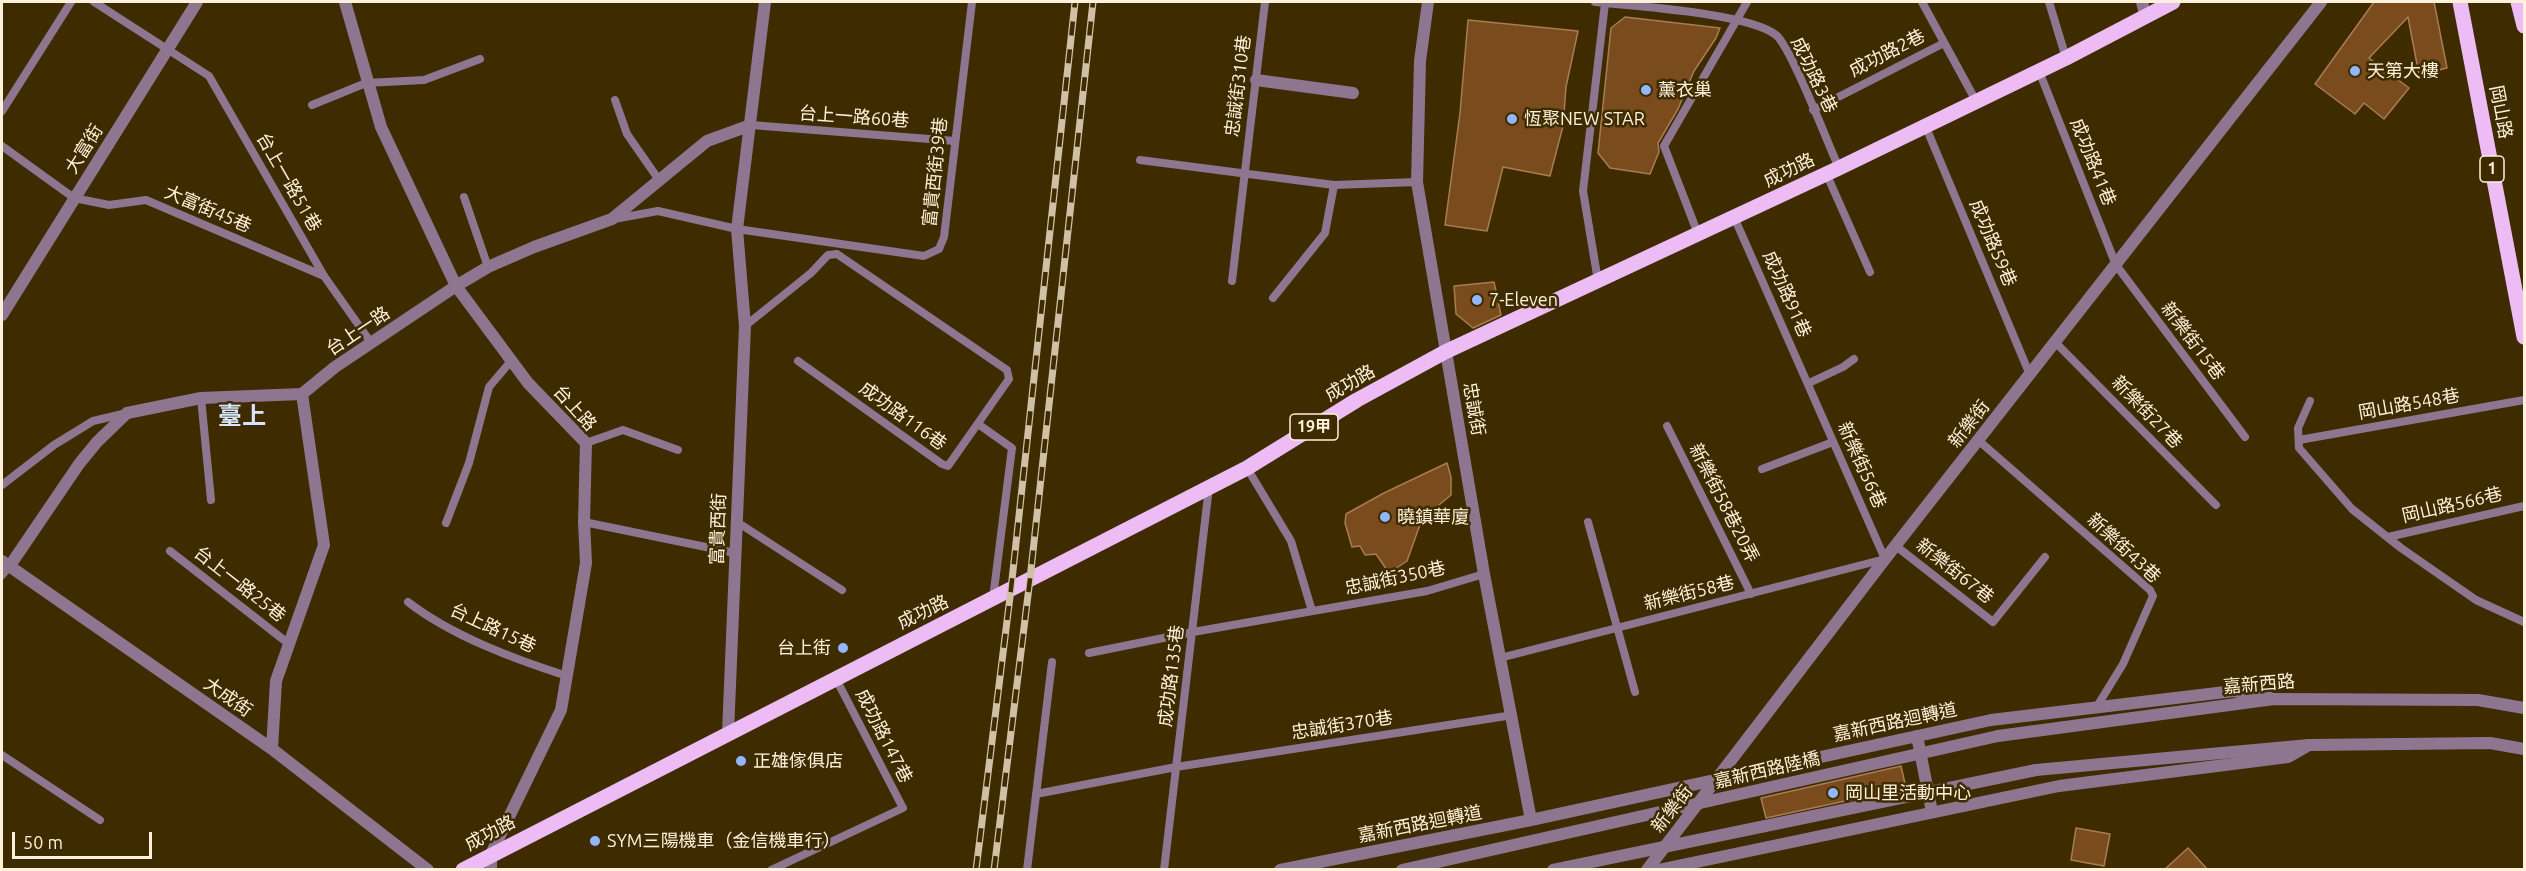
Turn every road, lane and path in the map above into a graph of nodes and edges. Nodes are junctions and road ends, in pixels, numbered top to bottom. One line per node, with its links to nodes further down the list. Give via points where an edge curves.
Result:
1 (71, 2): 32 (lane)
2 (94, 2): 21 (lane, 台上一路51巷)
3 (197, 2): 21 (street, 大富街)
4 (345, 2): 26 (street, 台上路)
5 (765, 2): 34 (street, 富貴西街)
6 (972, 2): 35 (lane, 富貴西街39巷)
7 (1265, 2): 25 (lane, 忠誠街310巷)
8 (1428, 2): 41 (street, 忠誠街, via 1420,61)
9 (1600, 2): 18 (lane, 成功路3巷); 53 (lane, via 1583,191)
10 (1747, 2): 18 (lane)
11 (1922, 2): 20 (lane)
12 (2049, 2): 22 (lane)
13 (2173, 2): 17 (main road, 成功路 / 19甲)
14 (2321, 2): 49 (street, 新樂街)
15 (2460, 2): 59 (main road, 岡山路 / 1)
16 (2518, 2): 19 (main road)
17 (2144, 8): 22 (main road, 成功路 / 19甲)
18 (1737, 19): 31 (lane, 成功路3巷, via 1776,35); 48 (lane, via 1664,146)
19 (2524, 26)
20 (1944, 43): 29 (lane); 31 (lane, 成功路2巷)
21 (167, 48): 44 (street, 大富街); 52 (lane, 台上一路51巷, via 209,76)
22 (2066, 58): 24 (main road, 成功路 / 19甲)
23 (480, 59): 26 (lane, via 424,81)
24 (2039, 71): 29 (main road, 成功路 / 19甲); 49 (lane, 成功路41巷)
25 (1256, 80): 27 (street); 39 (lane, 忠誠街310巷)
26 (366, 83): 30 (lane); 55 (street, 台上路, via 381,127)
27 (1353, 93)
28 (615, 100): 40 (lane, via 627,134)
29 (1976, 101): 33 (main road, 成功路 / 19甲)
30 (312, 105)
31 (1813, 110): 38 (lane, 成功路3巷)
32 (2, 111)
33 (1925, 125): 38 (main road, 成功路 / 19甲); 66 (lane, 成功路59巷)
34 (751, 126): 35 (lane, 台上一路60巷); 40 (street, 台上一路, via 707,141); 47 (street, 富貴西街)
35 (955, 141): 47 (lane, 富貴西街39巷, via 944,237 939,249 924,256)
36 (2, 146): 44 (lane)
37 (1140, 160): 39 (lane)
38 (1832, 171): 45 (main road, 成功路 / 19甲); 51 (lane, 成功路3巷)
39 (1245, 175): 42 (lane); 54 (lane, 忠誠街310巷)
40 (658, 180): 46 (street, 台上一路)
41 (1417, 182): 42 (lane); 62 (street, 忠誠街)
42 (1334, 185): 56 (lane, via 1325,233)
43 (464, 196): 50 (lane)
44 (74, 198): 52 (lane, 大富街45巷, via 109,205 146,200); 57 (street, 大富街)
45 (1734, 217): 48 (main road, 成功路 / 19甲); 67 (lane, 成功路91巷)
46 (612, 219): 47 (lane, 富貴西街39巷, via 658,211); 50 (street, 台上一路)
47 (737, 229): 58 (street, 富貴西街)
48 (1698, 234): 53 (main road, 成功路 / 19甲)
49 (2116, 265): 60 (street, 新樂街); 75 (lane, 新樂街15巷)
50 (488, 267): 55 (street, 台上一路)
51 (1870, 272)
52 (324, 276): 61 (lane, 台上一路51巷)
53 (1598, 280): 62 (main road, 成功路 / 19甲)
54 (1232, 281)
55 (456, 286): 61 (street, 台上一路); 64 (street, 台上路)
56 (1273, 298)
57 (2, 315)
58 (745, 326): 73 (lane, via 828,255 837,254 1007,370 1009,379); 89 (street, 富貴西街)
59 (2524, 337)
60 (2055, 342): 66 (street, 新樂街); 86 (lane, 新樂街27巷)
61 (372, 344): 68 (street, 台上一路)
62 (1445, 352): 81 (main road, 成功路 / 19甲, via 1357,400); 99 (street, 忠誠街)
63 (1854, 358): 67 (lane)
64 (511, 361): 79 (street, 台上路); 91 (lane, via 489,387 469,463)
65 (798, 361): 73 (lane, 成功路116巷, via 942,464 948,466)
66 (2030, 375): 76 (street, 新樂街)
67 (1809, 383): 78 (lane, 新樂街56巷)
68 (302, 394): 69 (street); 108 (street, via 324,545)
69 (201, 398): 72 (street); 85 (lane)
70 (2524, 400): 77 (lane, 岡山路548巷)
71 (2310, 401): 77 (lane, via 2298,428)
72 (127, 413): 83 (lane, via 93,421); 98 (street, via 79,464)
73 (978, 424): 102 (lane, via 1012,448)
74 (1667, 426): 101 (lane, 新樂街58巷20弄)
75 (2245, 437)
76 (1978, 440): 93 (street, 新樂街); 116 (lane, 新樂街43巷, via 2153,596 2123,664)
77 (2299, 440): 92 (lane, via 2299,448 2352,509)
78 (1833, 442): 82 (lane); 97 (lane, 新樂街56巷)
79 (586, 443): 80 (lane, via 623,430); 88 (street, 台上路)
80 (678, 450)
81 (1247, 468): 84 (main road, 成功路 / 19甲); 104 (lane, via 1291,541)
82 (1762, 469)
83 (2, 485)
84 (1209, 487): 102 (main road, 成功路 / 19甲); 107 (lane, 成功路135巷)
85 (211, 500)
86 (2216, 505)
87 (2524, 506): 92 (lane, 岡山路566巷)
88 (584, 522): 95 (lane); 112 (street, 台上路, via 586,563)
89 (736, 522): 95 (street, 富貴西街); 100 (lane)
90 (1588, 522): 106 (lane)
91 (446, 523)
92 (2388, 537): 105 (lane, via 2476,600)
93 (1896, 546): 96 (lane, 新樂街67巷, via 1993,622); 97 (street, 新樂街)
94 (170, 551): 108 (lane, 台上一路25巷)
95 (735, 554): 119 (street, 富貴西街)
96 (2045, 556)
97 (1885, 559): 101 (lane, 新樂街58巷); 127 (street, 新樂街)
98 (4, 568): 123 (street, 大成街)
99 (1484, 574): 104 (lane, 忠誠街350巷, via 1427,591); 110 (street, 忠誠街)
100 (842, 590)
101 (1751, 594): 106 (lane, 新樂街58巷)
102 (993, 599): 113 (main road, 成功路 / 19甲)
103 (408, 602): 112 (lane, 台上路15巷, via 519,661)
104 (1312, 611): 107 (lane, 忠誠街350巷)
105 (2524, 622)
106 (1617, 628): 110 (lane, 新樂街58巷); 114 (lane)
107 (1193, 632): 109 (lane, 忠誠街350巷); 126 (lane, 成功路135巷)
108 (289, 644): 123 (street, via 276,681)
109 (1089, 652)
110 (1500, 658): 118 (street, 忠誠街)
111 (1052, 662): 128 (lane)
112 (567, 676): 132 (street, 台上路, via 561,710)
113 (835, 677): 119 (main road, 成功路 / 19甲); 135 (lane, 成功路147巷, via 903,808)
114 (1635, 692)
115 (2274, 699): 116 (street, 嘉新西路迴轉道, via 2235,691); 117 (street, 嘉新西路, via 2478,700); 121 (street, 嘉新西路)
116 (2096, 708): 120 (street, 嘉新西路迴轉道, via 1990,720)
117 (2524, 708)
118 (1513, 715): 126 (lane, 忠誠街370巷); 131 (street, 忠誠街)
119 (728, 733): 132 (main road, 成功路 / 19甲)
120 (1917, 736): 127 (street, 嘉新西路迴轉道); 129 (street)
121 (1998, 736): 139 (street, 嘉新西路陸橋, bridge)
122 (2309, 745): 124 (street, via 2490,743); 129 (street, via 2288,757 2059,786); 140 (street, bridge, via 2036,770)
123 (272, 749): 133 (street, 大成街)
124 (2524, 750)
125 (2, 755): 130 (lane)
126 (1176, 767): 128 (lane, 忠誠街370巷); 137 (lane, 成功路135巷)
127 (1720, 778): 131 (street, 嘉新西路迴轉道); 141 (street, 新樂街)
128 (1036, 794): 136 (lane)
129 (1932, 812): 142 (street)
130 (100, 820)
131 (1531, 820): 138 (street, 嘉新西路迴轉道)
132 (491, 862): 134 (main road, 成功路 / 19甲)
133 (428, 870)
134 (463, 870)
135 (771, 870)
136 (1027, 870)
137 (1164, 870)
138 (1280, 870)
139 (1402, 870)
140 (1553, 870)
141 (1647, 870)
142 (1658, 870)

